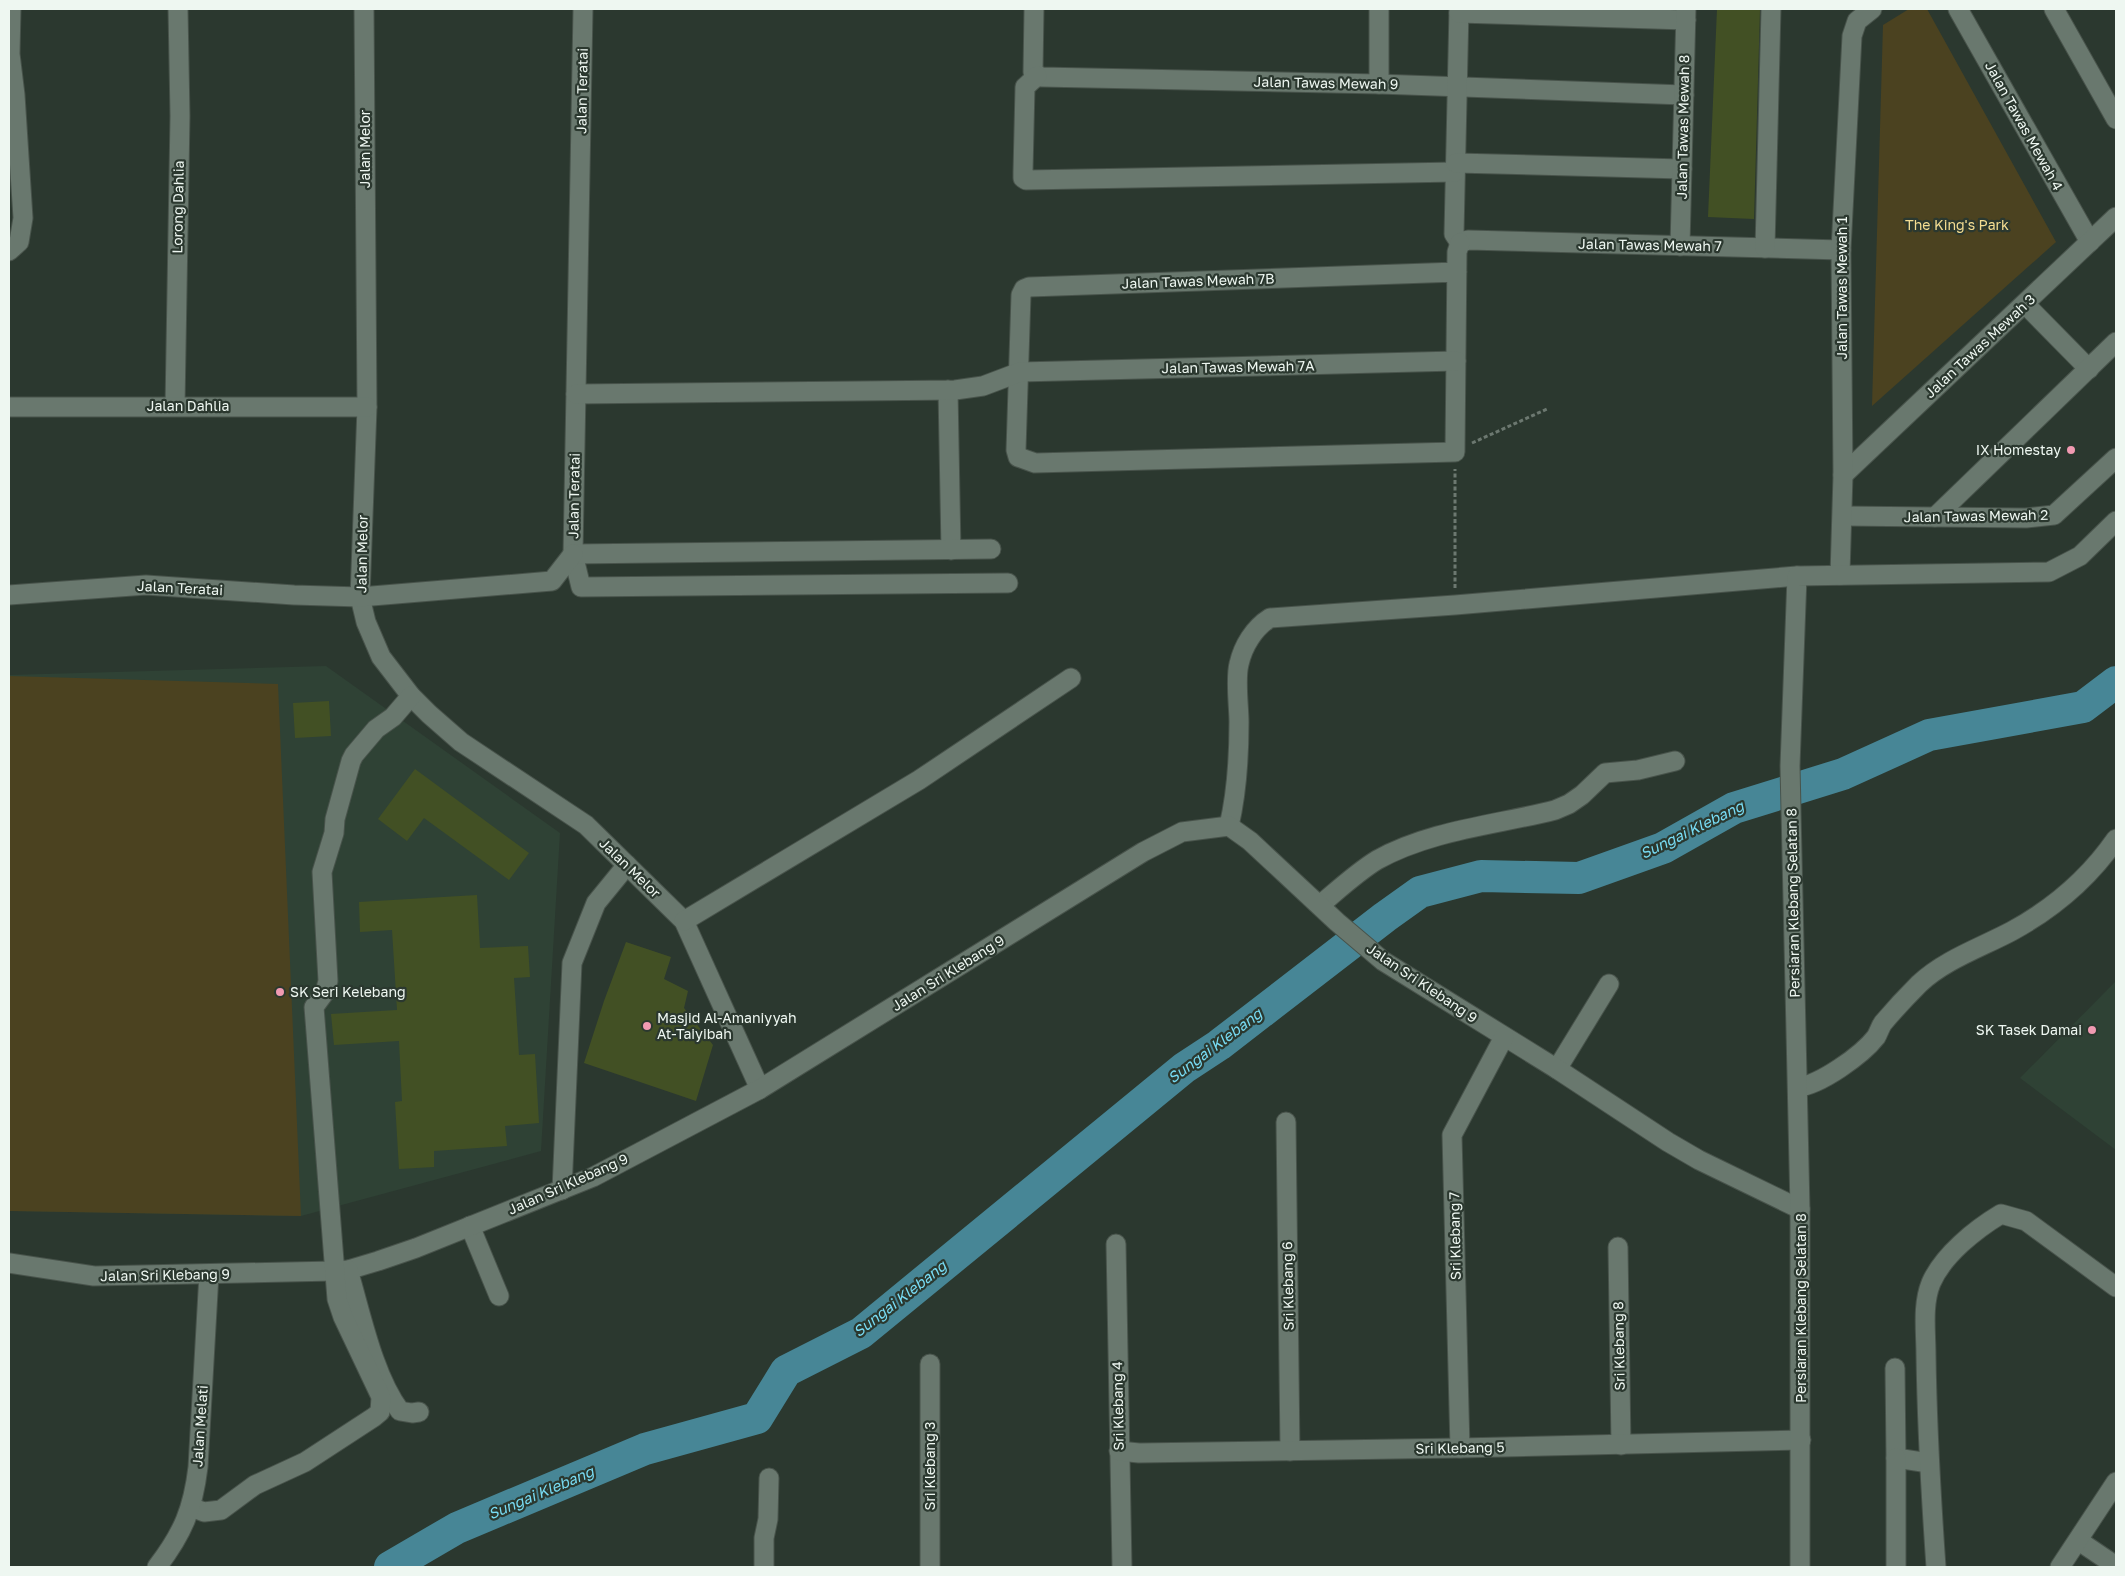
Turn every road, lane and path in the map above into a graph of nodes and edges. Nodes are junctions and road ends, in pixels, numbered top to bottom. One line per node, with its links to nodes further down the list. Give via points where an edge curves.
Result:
1 (11, 9): 26 (street, via 10,54 16,95 23,218 19,242)
2 (178, 9): 35 (street, Lorong Dahlia, via 180,116)
3 (364, 9): 37 (street, Jalan Melor)
4 (583, 9): 34 (street, Jalan Teratai)
5 (1034, 9): 13 (street, via 1033,72)
6 (1379, 9): 14 (street)
7 (1771, 9): 24 (street)
8 (1872, 9): 25 (street, Jalan Tawas Mewah 1, via 1857,21 1852,36)
9 (1958, 9): 21 (street, Jalan Tawas Mewah 4)
10 (2054, 9): 17 (street)
11 (1459, 11): 12 (street); 15 (street)
12 (1686, 15): 16 (street, Jalan Tawas Mewah 8)
13 (1037, 76): 14 (street, Jalan Tawas Mewah 9); 18 (street, via 1025,87 1022,172 1026,180)
14 (1379, 84): 15 (street, Jalan Tawas Mewah 9)
15 (1457, 87): 16 (street, Jalan Tawas Mewah 9); 18 (street)
16 (1684, 95): 19 (street, Jalan Tawas Mewah 8)
17 (2116, 119)
18 (1455, 167): 19 (street); 22 (street, via 1454,234)
19 (1682, 169): 23 (street, Jalan Tawas Mewah 8)
20 (2116, 217): 21 (street, Jalan Tawas Mewah 3)
21 (2090, 242): 28 (street, Jalan Tawas Mewah 3)
22 (1460, 243): 23 (street, Jalan Tawas Mewah 7, via 1468,240); 27 (street)
23 (1680, 246): 24 (street, Jalan Tawas Mewah 7)
24 (1765, 248): 25 (street, Jalan Tawas Mewah 7)
25 (1841, 250): 41 (street, Jalan Tawas Mewah 1)
26 (9, 251)
27 (1457, 272): 30 (street); 32 (street, Jalan Tawas Mewah 7B, via 1029,286 1021,295)
28 (2025, 304): 31 (street); 41 (street, Jalan Tawas Mewah 3)
29 (2116, 342): 31 (street)
30 (1456, 361): 32 (street, Jalan Tawas Mewah 7A); 39 (street)
31 (2089, 369): 43 (street)
32 (1020, 372): 33 (street, Jalan Tawas Mewah 7A, via 983,386); 39 (street, Jalan Tawas Mewah 7B, via 1016,450 1018,457 1035,464)
33 (948, 390): 34 (street, Jalan Tawas Mewah 7A); 45 (street)
34 (576, 394): 47 (street, Jalan Teratai)
35 (175, 406): 36 (street, Jalan Dahlia); 37 (street, Jalan Dahlia)
36 (9, 407)
37 (367, 407): 52 (street, Jalan Melor)
38 (1547, 409): 39 (path)
39 (1456, 452): 53 (path)
40 (2116, 458): 43 (street, Jalan Tawas Mewah 2, via 2054,515 2026,518)
41 (1843, 475): 42 (street, Jalan Tawas Mewah 1)
42 (1843, 516): 43 (street, Jalan Tawas Mewah 2); 48 (street, Jalan Tawas Mewah 1)
43 (1935, 517)
44 (2116, 521): 48 (street, via 2080,556 2048,572)
45 (951, 550): 46 (street); 47 (street)
46 (991, 550)
47 (573, 554): 50 (street, via 581,587); 52 (street, Jalan Teratai, via 552,581)
48 (1840, 575): 49 (street)
49 (1797, 576): 53 (street); 65 (street, Persiaran Klebang Selatan 8, via 1790,766)
50 (1008, 583)
51 (9, 596): 52 (street, Jalan Teratai, via 146,585)
52 (360, 597): 55 (street, Jalan Melor, via 366,622 381,657)
53 (1454, 605): 57 (street, via 1270,618 1260,624 1238,665 1239,738)
54 (1071, 678): 61 (street, via 919,780)
55 (411, 696): 59 (street, Jalan Melor, via 461,742 586,824); 74 (street, via 354,755 322,872 328,981 314,1012 330,1201)
56 (1675, 761): 60 (street, via 1638,770 1605,773 1570,804 1555,810 1412,845 1362,870)
57 (1229, 826): 60 (street, Jalan Sri Klebang 9); 66 (street, Jalan Sri Klebang 9, via 1182,832 1143,852)
58 (2116, 839): 65 (street, via 2069,894 2014,930 1930,975 1888,1017 1874,1039 1847,1062 1811,1086)
59 (627, 865): 61 (street, Jalan Melor); 68 (street, via 596,903 572,963)
60 (1320, 905): 63 (street, Jalan Sri Klebang 9, via 1383,960)
61 (684, 921): 66 (street, Jalan Melor)
62 (1609, 984): 64 (street)
63 (1504, 1037): 64 (street, Jalan Sri Klebang 9); 83 (street, Sri Klebang 7, via 1452,1135)
64 (1557, 1069): 69 (street, Jalan Sri Klebang 9, via 1699,1160)
65 (1798, 1087): 69 (street, Persiaran Klebang Selatan 8)
66 (760, 1089): 68 (street, Jalan Sri Klebang 9, via 593,1177)
67 (1286, 1122): 84 (street, Sri Klebang 6)
68 (562, 1190): 70 (street, Jalan Sri Klebang 9)
69 (1800, 1209): 81 (street, Persiaran Klebang Selatan 8)
70 (470, 1226): 74 (street, Jalan Sri Klebang 9, via 388,1258); 77 (street)
71 (1116, 1244): 85 (street, Sri Klebang 4)
72 (1618, 1247): 82 (street, Sri Klebang 8)
73 (9, 1263): 75 (street, Jalan Sri Klebang 9, via 94,1276)
74 (341, 1270): 75 (street, Jalan Sri Klebang 9); 80 (street, via 391,1399 400,1411); 90 (street, via 339,1307 381,1398 380,1412 306,1462 255,1486 228,1507 211,1512)
75 (209, 1274): 90 (street, Jalan Melati, via 198,1467)
76 (2116, 1287): 87 (street, via 2026,1221 2001,1214 1976,1229 1949,1257 1932,1282 1926,1305)
77 (499, 1296)
78 (930, 1364): 95 (street, Sri Klebang 3)
79 (1895, 1368): 86 (street)
80 (419, 1412)
81 (1801, 1440): 82 (street, Sri Klebang 5); 97 (street, Persiaran Klebang Selatan 8)
82 (1620, 1445): 83 (street, Sri Klebang 5)
83 (1460, 1448): 84 (street, Sri Klebang 5)
84 (1290, 1450): 85 (street, Sri Klebang 5)
85 (1119, 1451): 96 (street, Sri Klebang 4)
86 (1896, 1458): 87 (street); 98 (street)
87 (1929, 1463): 99 (street)
88 (769, 1478): 94 (street)
89 (2116, 1482): 91 (street)
90 (191, 1507): 93 (street, Jalan Melati, via 180,1533)
91 (2079, 1541): 92 (street); 100 (street)
92 (2116, 1566)
93 (157, 1567)
94 (764, 1567)
95 (930, 1567)
96 (1122, 1567)
97 (1800, 1567)
98 (1896, 1567)
99 (1936, 1567)
100 (2060, 1567)

